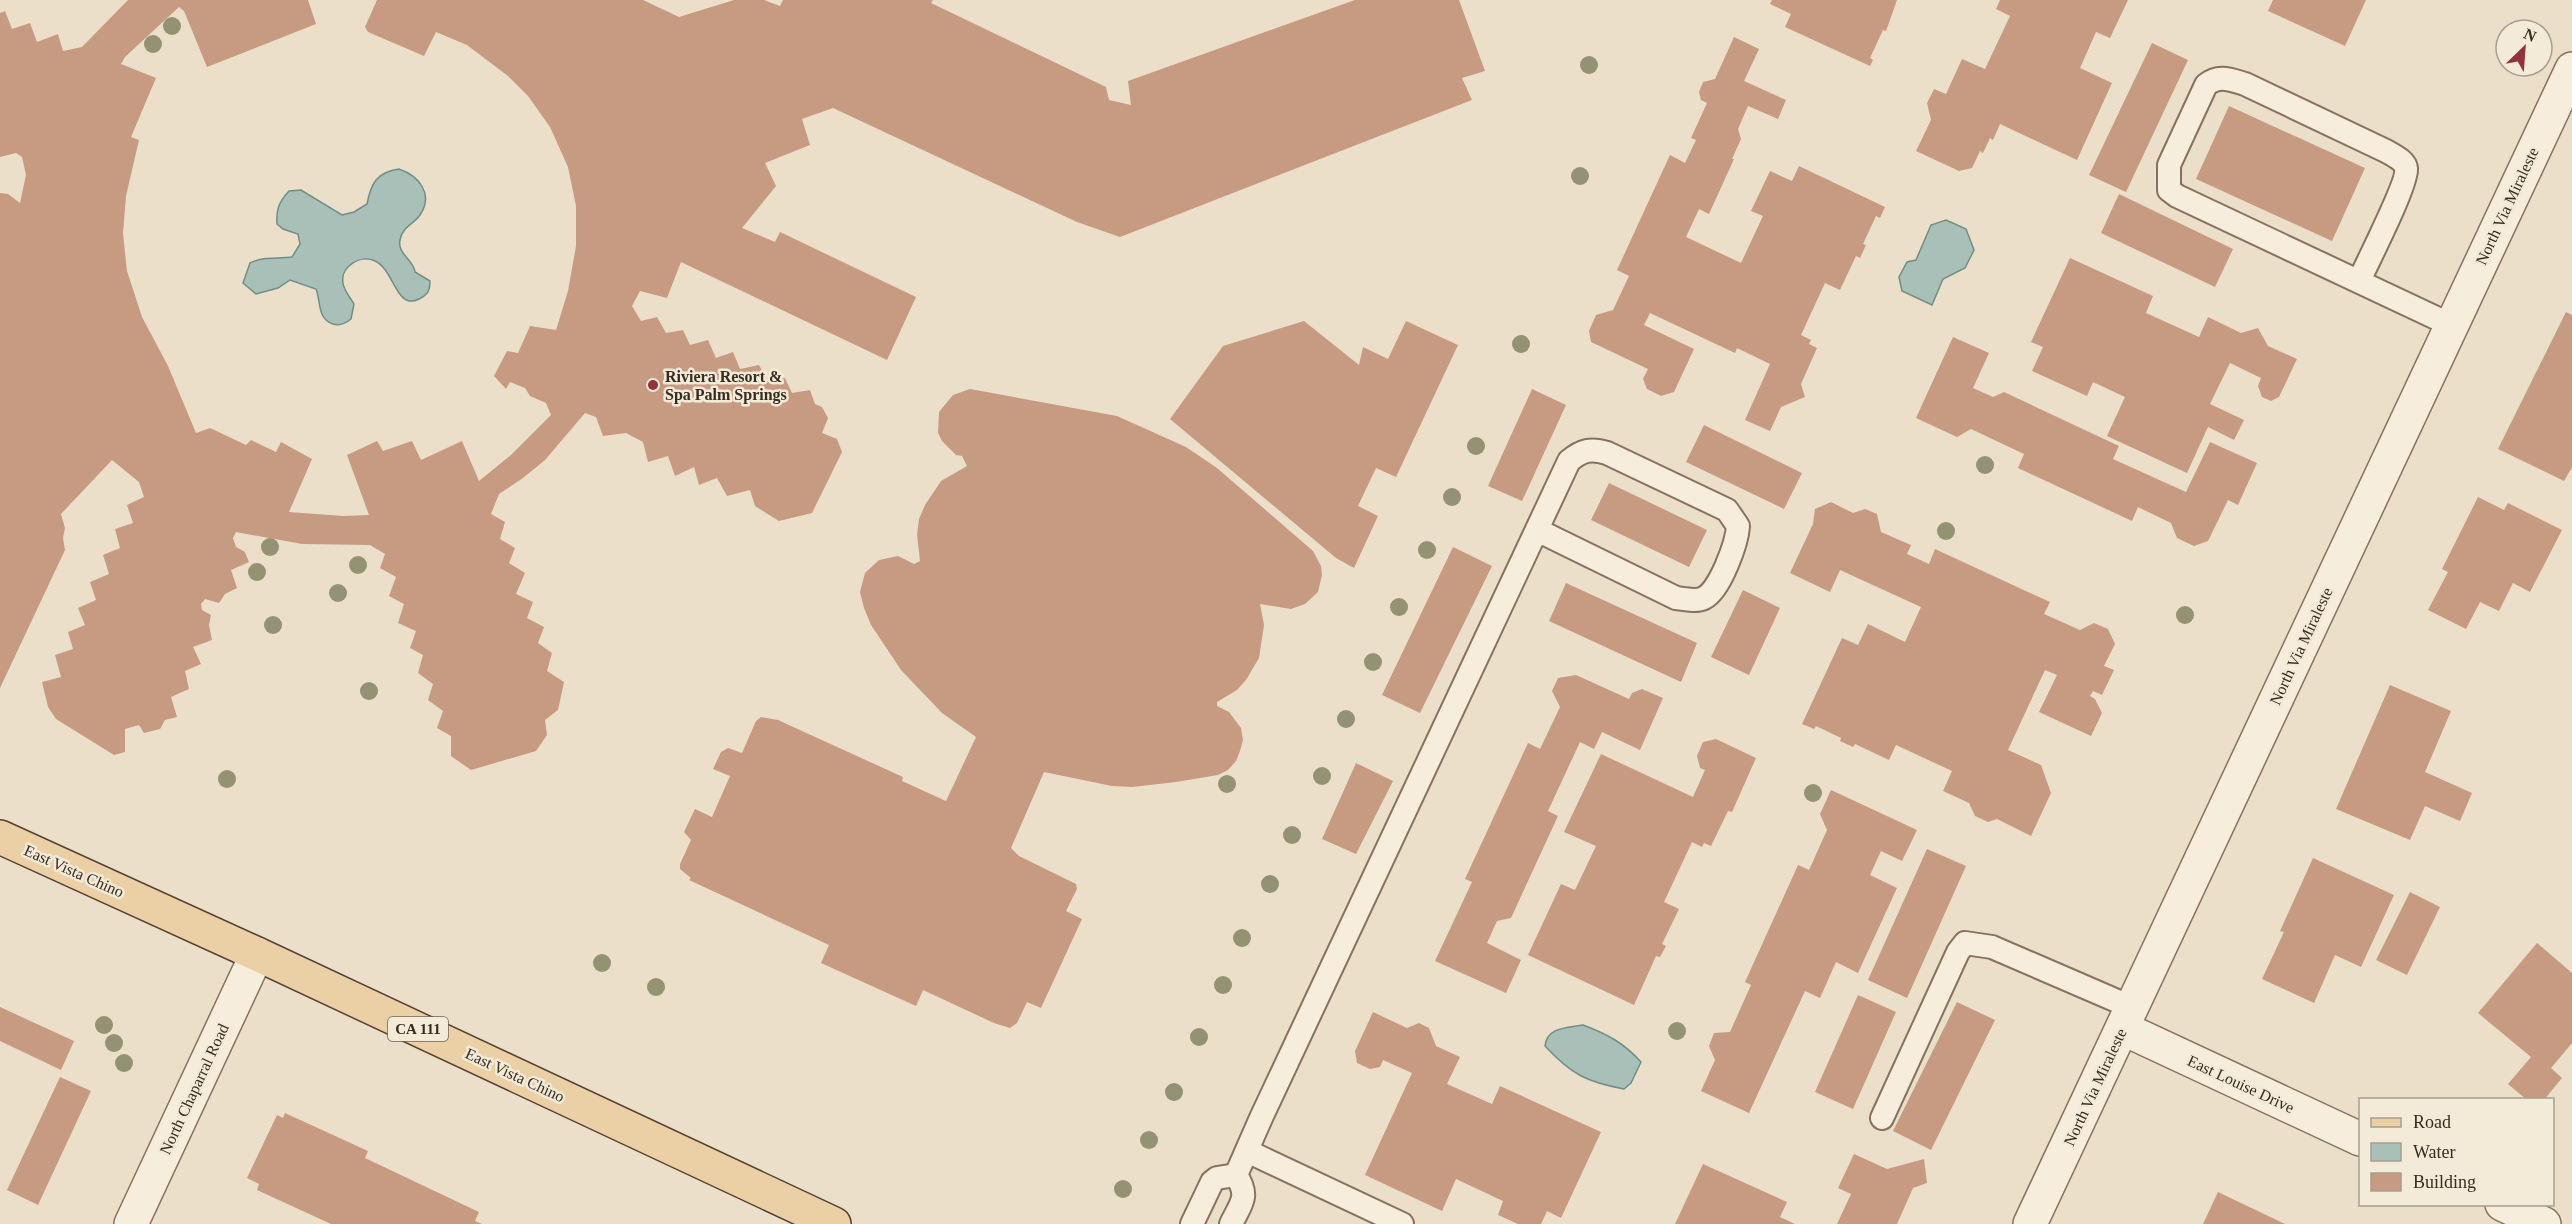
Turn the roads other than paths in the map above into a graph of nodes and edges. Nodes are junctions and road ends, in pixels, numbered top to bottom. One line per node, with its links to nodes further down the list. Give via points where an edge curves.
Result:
1 (2572, 69): 3 (street, North Via Miraleste)
2 (2359, 281): 2 (lane, via 2169,190 2169,165 2210,81 2227,78 2245,84 2386,151 2404,164 2407,170 2402,187); 3 (lane)
3 (2451, 325): 7 (street, North Via Miraleste)
4 (1537, 530): 4 (lane, via 1569,461 1594,449 1727,510 1738,526 1737,538 1717,586 1704,598 1690,600 1676,598); 10 (lane)
5 (0, 837): 6 (main road, East Vista Chino / CA 111)
6 (257, 954): 13 (street, North Chaparral Road); 14 (main road, East Vista Chino / CA 111)
7 (2127, 1018): 8 (lane, via 1992,947 1965,943); 9 (street, East Louise Drive); 18 (street, North Via Miraleste)
8 (1882, 1118)
9 (2359, 1138)
10 (1247, 1151): 11 (lane); 17 (lane)
11 (1236, 1175): 15 (lane, via 1212,1182); 16 (lane, via 1244,1187 1244,1198)
12 (2506, 1206): 19 (street)
13 (131, 1224)
14 (834, 1224)
15 (1192, 1224)
16 (1231, 1224)
17 (1402, 1224)
18 (2030, 1224)
19 (2544, 1224)

